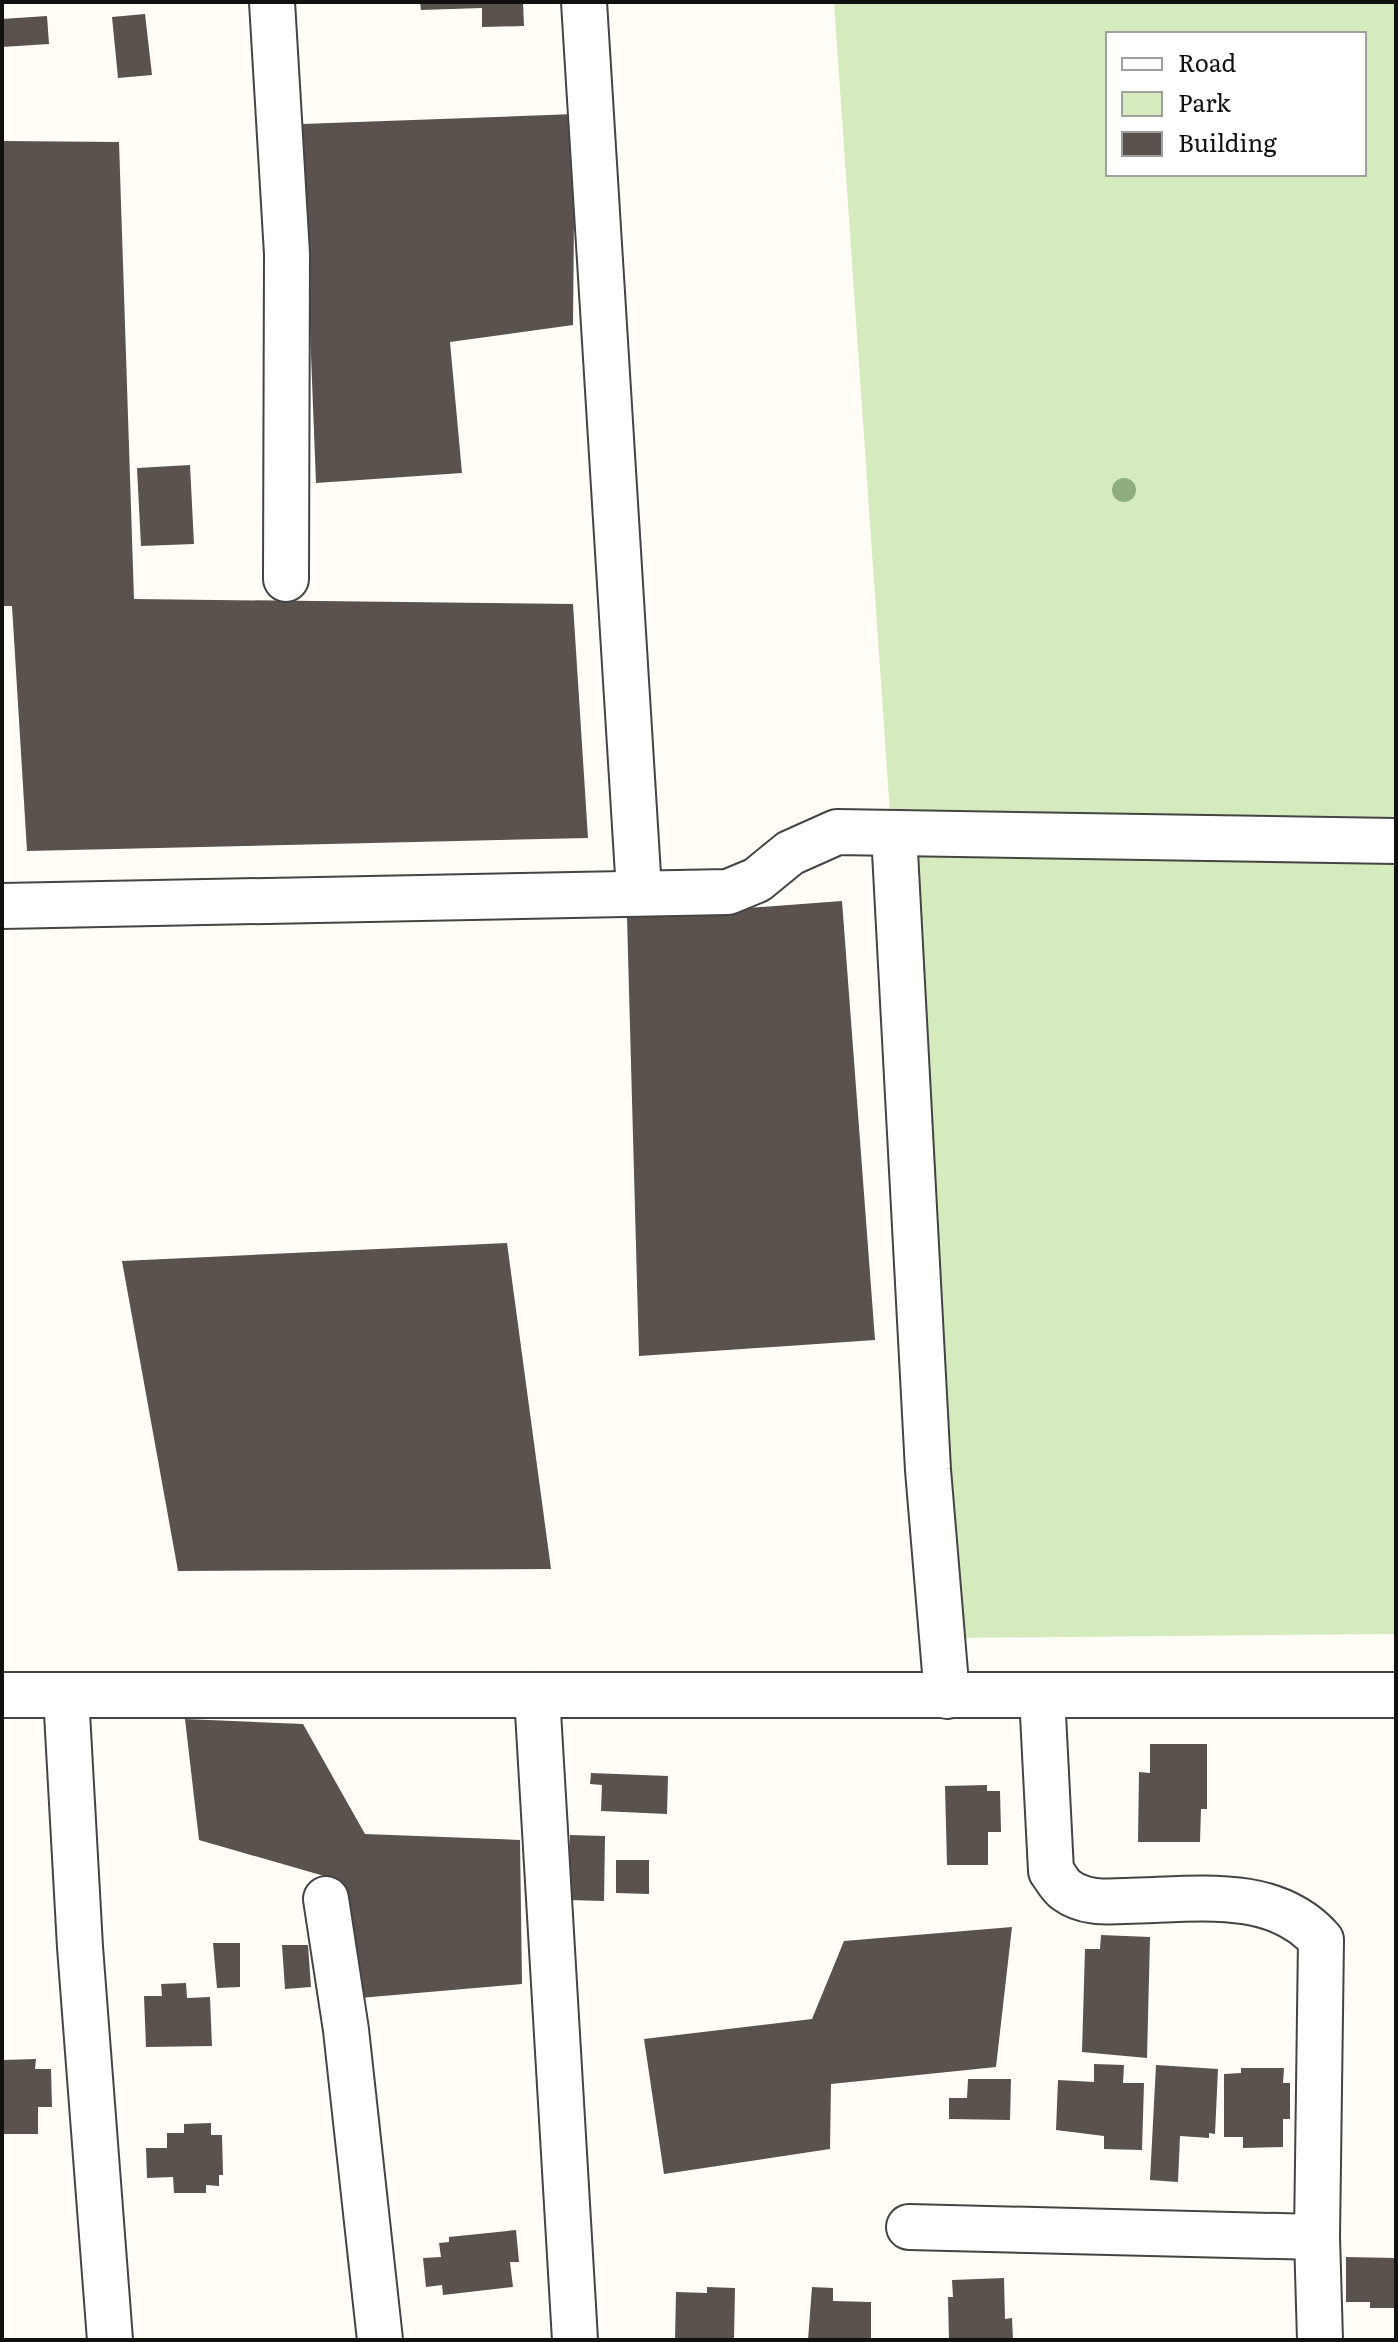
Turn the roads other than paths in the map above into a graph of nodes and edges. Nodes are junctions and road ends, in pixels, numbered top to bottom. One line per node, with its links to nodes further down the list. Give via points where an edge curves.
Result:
1 (272, 2): 3 (street, via 287,254)
2 (584, 2): 6 (street)
3 (286, 579)
4 (894, 833): 5 (street); 6 (street, via 837,832 790,853 757,880 728,892); 13 (street, via 928,1470)
5 (1396, 841)
6 (639, 891): 7 (street)
7 (2, 906)
8 (2, 1695): 9 (street)
9 (66, 1695): 10 (street); 17 (street)
10 (537, 1695): 13 (street); 19 (street)
11 (1042, 1695): 12 (street); 13 (street); 16 (street, via 1051,1871 1066,1890 1094,1902 1223,1899 1274,1906 1304,1921 1321,1940)
12 (1396, 1695)
13 (947, 1696)
14 (326, 1899): 18 (street)
15 (909, 2227): 16 (street)
16 (1317, 2237): 20 (street)
17 (110, 2340)
18 (380, 2340)
19 (575, 2340)
20 (1320, 2340)

